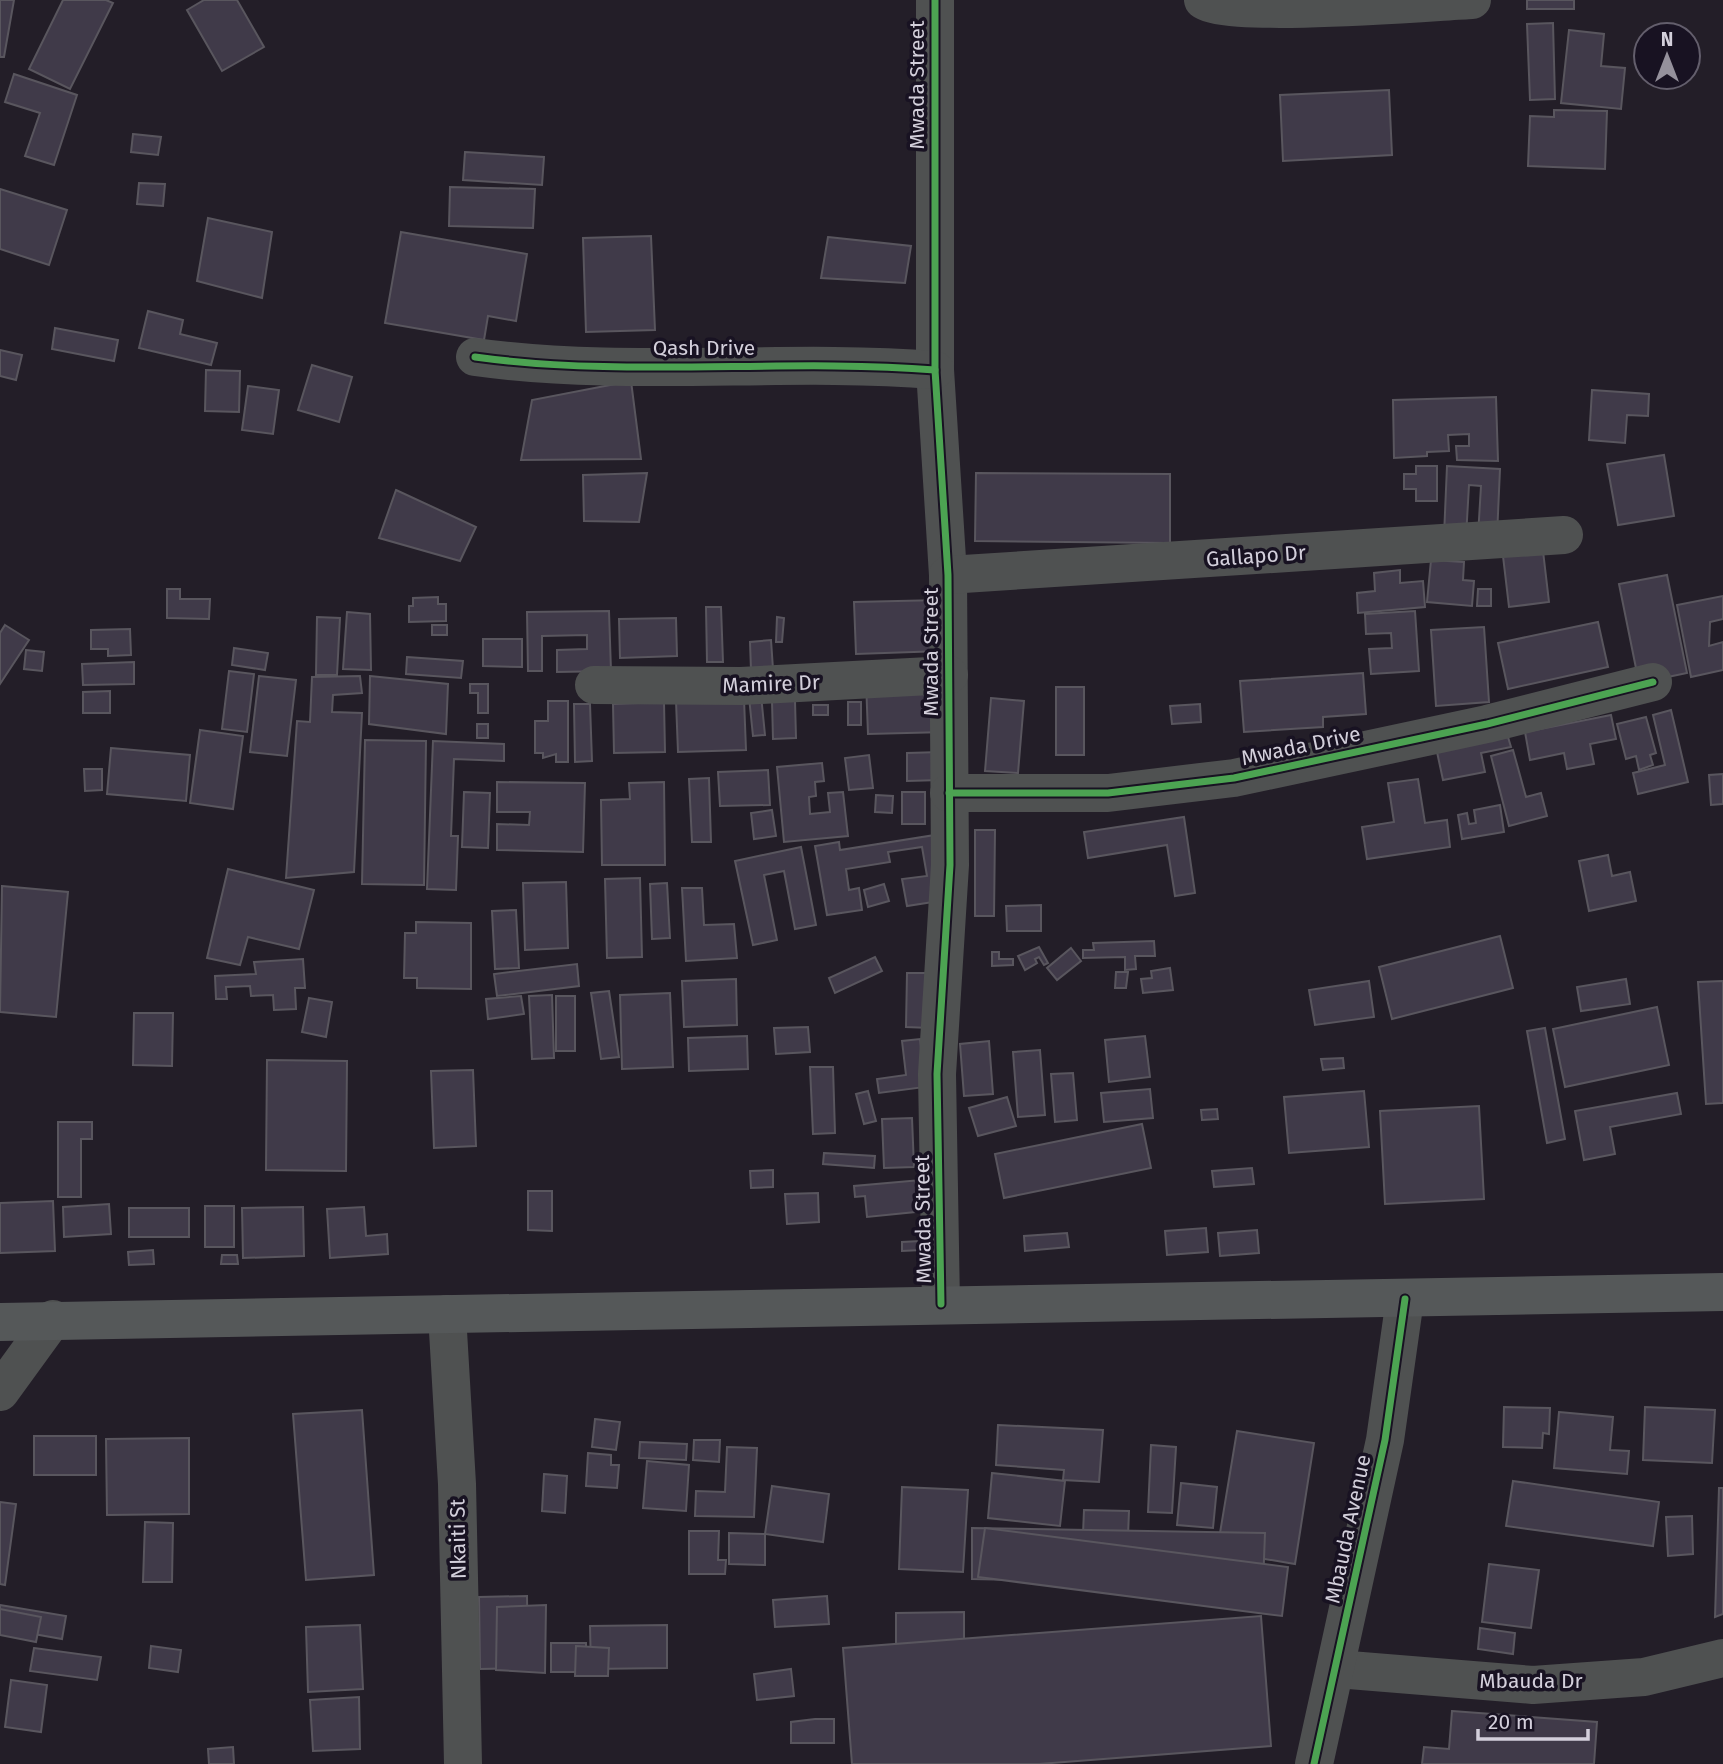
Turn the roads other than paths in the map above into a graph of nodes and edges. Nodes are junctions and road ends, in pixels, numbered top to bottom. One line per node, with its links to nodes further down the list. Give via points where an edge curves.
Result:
1 (935, 0): 5 (street, Mwada Street)
2 (1203, 0): 3 (street, via 1249,9)
3 (1472, 0)
4 (475, 357): 5 (street, Qash Drive, via 535,366 871,365)
5 (935, 370): 7 (street, Mwada Street)
6 (1564, 535): 7 (street, Gallapo Dr)
7 (948, 575): 8 (street, Mwada Street)
8 (949, 675): 10 (street, Mamire Dr, via 741,686); 11 (street, Mwada Street)
9 (1653, 682): 11 (street, Mwada Drive, via 1487,724 1234,778 1108,793)
10 (594, 685)
11 (949, 793): 14 (street, Mwada Street, via 950,865 937,1074)
12 (1723, 1292): 13 (highway)
13 (1405, 1299): 14 (highway); 20 (street, Mbauda Avenue, via 1385,1440)
14 (941, 1304): 15 (highway)
15 (447, 1314): 16 (highway); 21 (street, Nkaiti St, via 457,1484)
16 (53, 1319): 17 (highway); 18 (street)
17 (0, 1322)
18 (0, 1392)
19 (1723, 1658): 20 (street, Mbauda Dr, via 1644,1677 1533,1685)
20 (1336, 1669): 22 (street, Mbauda Avenue)
21 (463, 1764)
22 (1314, 1764)

